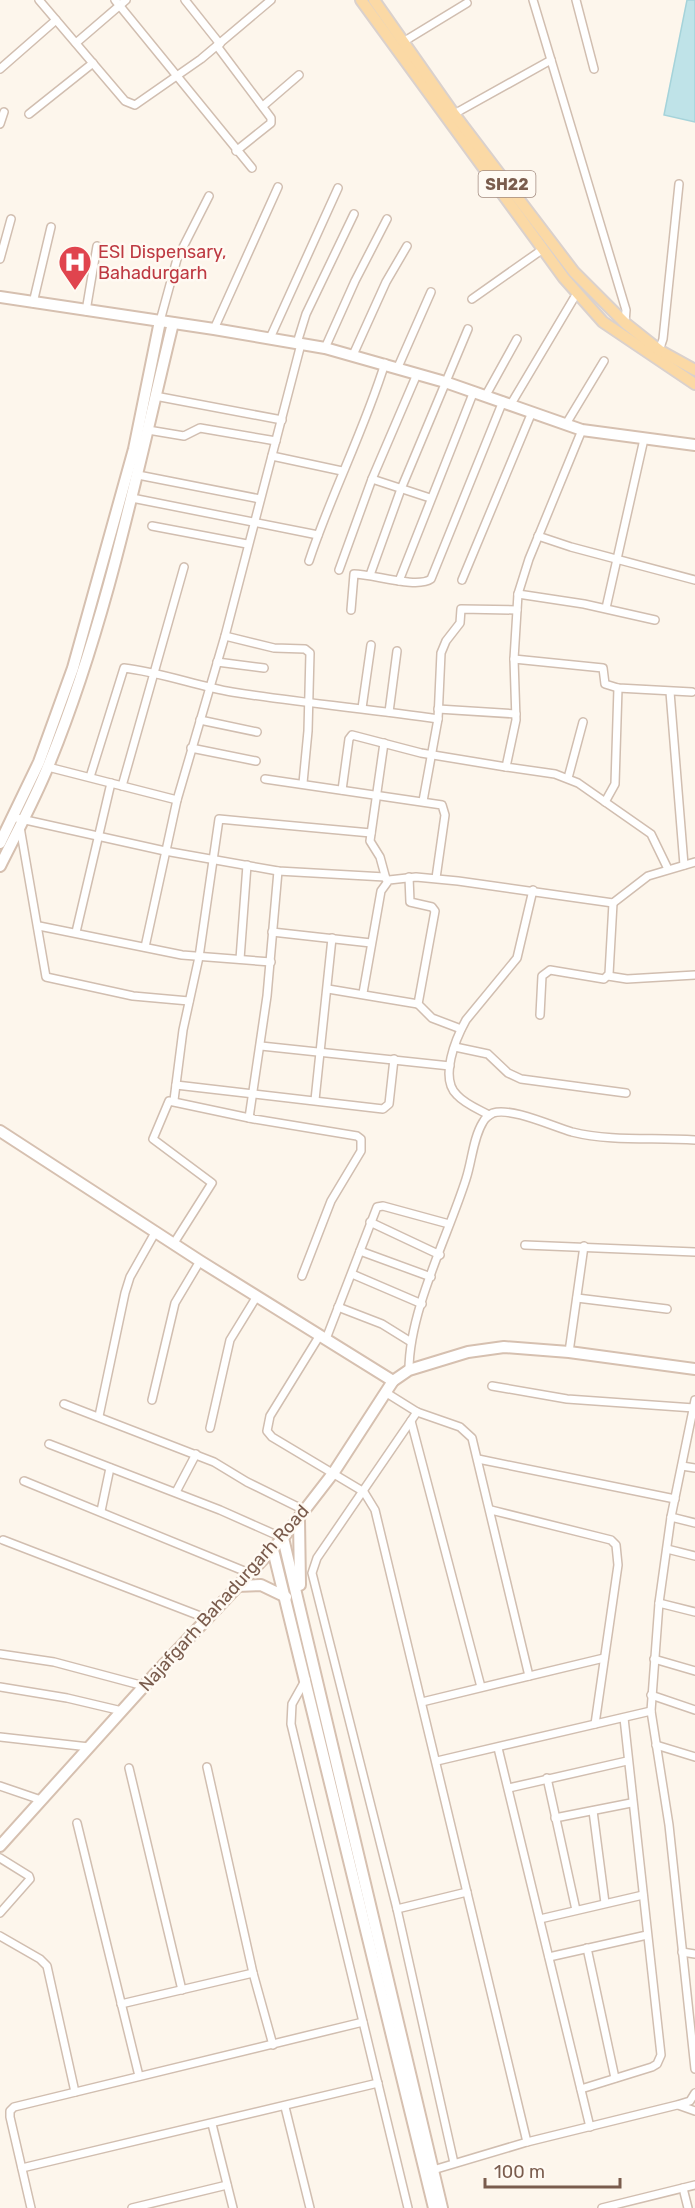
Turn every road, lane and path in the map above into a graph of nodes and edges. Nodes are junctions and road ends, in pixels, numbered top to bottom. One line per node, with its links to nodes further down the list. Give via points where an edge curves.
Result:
1 (39, 0): 13 (street)
2 (126, 0): 10 (street)
3 (185, 0): 16 (street)
4 (258, 0): 12 (street)
5 (271, 0): 12 (street)
6 (361, 0): 29 (main road, SH22)
7 (375, 0): 14 (main road, SH22)
8 (533, 0): 17 (street)
9 (576, 0): 20 (street)
10 (117, 2): 15 (street); 22 (street)
11 (467, 3): 14 (street)
12 (263, 7): 16 (street)
13 (56, 20): 15 (street); 19 (street)
14 (403, 42): 26 (main road, SH22)
15 (76, 43): 18 (street)
16 (218, 45): 22 (street); 23 (street)
17 (550, 60): 26 (street); 51 (street, via 626,310)
18 (93, 63): 22 (street, via 130,104 140,104); 25 (street)
19 (0, 69)
20 (594, 69)
21 (299, 75): 23 (street)
22 (176, 78): 28 (street)
23 (262, 106): 28 (street, via 271,123)
24 (4, 112): 27 (street)
25 (29, 114)
26 (454, 114): 29 (main road, SH22)
27 (0, 124)
28 (236, 151): 30 (street)
29 (480, 155): 41 (main road, SH22); 51 (main road, SH22, via 574,272)
30 (252, 168)
31 (679, 184): 58 (street)
32 (278, 187): 52 (street)
33 (338, 188): 54 (street)
34 (209, 196): 49 (street, via 177,260)
35 (354, 214): 56 (street, via 306,314)
36 (11, 219): 42 (street)
37 (387, 219): 57 (street)
38 (51, 227): 47 (street)
39 (97, 246): 48 (street)
40 (407, 246): 59 (street)
41 (543, 249): 44 (main road, SH22); 46 (street)
42 (0, 259)
43 (431, 292): 62 (street)
44 (577, 293): 58 (main road, SH22, via 603,322); 70 (street)
45 (0, 297): 47 (street)
46 (472, 300)
47 (33, 303): 48 (street)
48 (86, 312): 49 (street)
49 (160, 321): 50 (street); 142 (street, via 134,449 74,668 39,762)
50 (173, 323): 52 (street); 69 (street)
51 (625, 323): 58 (main road, SH22)
52 (214, 329): 54 (street)
53 (468, 329): 65 (street)
54 (270, 338): 56 (street)
55 (517, 339): 68 (street)
56 (299, 343): 57 (street); 72 (street)
57 (325, 348): 59 (street)
58 (657, 354): 63 (main road, SH22); 66 (main road, SH22)
59 (353, 355): 61 (street)
60 (604, 361): 73 (street)
61 (384, 363): 62 (street); 80 (street, via 375,395)
62 (398, 367): 64 (street)
63 (695, 370)
64 (417, 374): 65 (street); 82 (street)
65 (445, 382): 67 (street); 83 (street)
66 (695, 384)
67 (474, 392): 68 (street); 85 (street)
68 (486, 395): 70 (street)
69 (155, 396): 72 (street); 74 (street)
70 (507, 403): 71 (street); 97 (street, via 431,579)
71 (532, 412): 73 (street); 98 (street)
72 (282, 420): 77 (street)
73 (566, 424): 75 (street)
74 (148, 430): 77 (street, via 184,436 200,428); 81 (street)
75 (582, 430): 76 (street); 90 (street)
76 (644, 440): 78 (street); 92 (street)
77 (276, 441): 79 (street)
78 (695, 445)
79 (272, 456): 80 (street); 86 (street)
80 (342, 471): 89 (street)
81 (138, 475): 84 (street); 86 (street)
82 (372, 479): 83 (street); 95 (street)
83 (401, 489): 85 (street); 96 (street)
84 (132, 498): 87 (street); 129 (street, via 83,671)
85 (430, 498): 97 (street)
86 (260, 499): 87 (street)
87 (254, 522): 89 (street); 91 (street)
88 (152, 526): 91 (street)
89 (318, 535): 93 (street)
90 (538, 536): 92 (street); 100 (street)
91 (247, 544): 105 (street)
92 (617, 558): 99 (street); 101 (street)
93 (309, 561)
94 (184, 567): 111 (street)
95 (339, 570)
96 (370, 575): 97 (street); 102 (street, via 353,576)
97 (399, 580)
98 (462, 580)
99 (695, 580)
100 (518, 594): 101 (street); 103 (street)
101 (606, 609): 104 (street)
102 (351, 610)
103 (518, 610): 108 (street); 118 (street, via 461,609 460,623 441,653)
104 (655, 620)
105 (225, 636): 109 (street); 116 (street, via 273,648 308,650 311,655)
106 (371, 645): 117 (street)
107 (397, 651): 119 (street)
108 (514, 659): 113 (street, via 603,668 605,684); 120 (street)
109 (217, 662): 110 (street); 112 (street)
110 (264, 668)
111 (152, 675): 112 (street); 131 (street, via 122,670); 136 (street)
112 (210, 687): 116 (street); 122 (street)
113 (618, 688): 114 (street); 141 (street, via 615,784)
114 (670, 692): 115 (street); 150 (street)
115 (692, 692)
116 (307, 704): 117 (street); 135 (street)
117 (362, 708): 119 (street)
118 (438, 709): 120 (street); 121 (street)
119 (388, 712): 121 (street)
120 (516, 714): 130 (street)
121 (438, 719): 127 (street)
122 (200, 720): 124 (street); 126 (street)
123 (583, 722): 133 (street)
124 (257, 732)
125 (384, 743): 127 (street); 137 (street, via 350,736); 138 (street)
126 (191, 748): 128 (street); 139 (street)
127 (433, 754): 130 (street); 140 (street)
128 (256, 760)
129 (48, 766): 131 (street); 143 (street)
130 (506, 767): 133 (street)
131 (90, 777): 134 (street)
132 (265, 778): 135 (street)
133 (568, 778): 141 (street)
134 (111, 783): 136 (street); 145 (street)
135 (303, 783): 137 (street)
136 (122, 786): 139 (street)
137 (342, 790): 138 (street)
138 (375, 796): 140 (street); 144 (street)
139 (177, 800): 147 (street)
140 (423, 801): 156 (street, via 445,810)
141 (605, 802): 153 (street, via 651,834)
142 (12, 817): 143 (street); 146 (street)
143 (22, 824): 145 (street); 151 (street); 160 (street)
144 (371, 833): 148 (street, via 222,818); 157 (street, via 371,846 380,857)
145 (97, 837): 147 (street); 161 (street)
146 (0, 843)
147 (165, 851): 148 (street); 165 (street)
148 (212, 860): 152 (street); 166 (street)
149 (695, 862): 150 (street)
150 (684, 865): 153 (street)
151 (0, 866)
152 (247, 866): 154 (street); 167 (street)
153 (668, 869): 159 (street, via 642,879)
154 (278, 871): 157 (street); 162 (street)
155 (409, 877): 156 (street); 157 (street); 174 (street, via 410,902 435,911)
156 (436, 878): 158 (street)
157 (386, 880): 164 (street)
158 (533, 890): 159 (street); 176 (street, via 516,958)
159 (613, 903): 170 (street)
160 (39, 926): 161 (street); 173 (street, via 44,971 50,979 133,996)
161 (76, 932): 165 (street)
162 (272, 932): 163 (street); 168 (street)
163 (332, 939): 164 (street); 171 (street)
164 (370, 943): 172 (street)
165 (145, 947): 166 (street)
166 (199, 957): 167 (street); 173 (street)
167 (240, 959): 168 (street)
168 (270, 962): 177 (street)
169 (695, 975): 170 (street, via 627,979)
170 (608, 976): 175 (street, via 603,979 548,970 542,976)
171 (328, 989): 172 (street); 179 (street)
172 (363, 993): 174 (street)
173 (189, 1001): 182 (street)
174 (418, 1004): 176 (street, via 432,1018)
175 (540, 1015)
176 (461, 1029): 178 (street)
177 (261, 1046): 179 (street); 184 (street)
178 (455, 1047): 181 (street); 183 (street, via 488,1054 508,1073 521,1079)
179 (322, 1051): 180 (street); 186 (street)
180 (394, 1059): 181 (street); 186 (street, via 387,1108)
181 (450, 1066): 187 (street, via 455,1094)
182 (176, 1085): 184 (street); 185 (street)
183 (626, 1094)
184 (253, 1095): 186 (street); 188 (street)
185 (174, 1100): 188 (street); 194 (street, via 167,1104 153,1139 212,1183)
186 (315, 1100)
187 (489, 1115): 190 (street, via 499,1112 534,1118 570,1131 610,1138); 192 (street, via 482,1124)
188 (249, 1118): 202 (street, via 361,1139 361,1151 328,1209)
189 (0, 1131): 193 (street)
190 (695, 1140)
191 (370, 1222): 192 (street, via 374,1210 381,1206); 197 (street); 199 (street)
192 (449, 1224): 199 (street)
193 (156, 1231): 194 (street); 221 (street, via 125,1293)
194 (174, 1242): 200 (street)
195 (525, 1245): 196 (street)
196 (584, 1246): 198 (street); 205 (street)
197 (360, 1251): 201 (street); 203 (street)
198 (695, 1252)
199 (440, 1255): 203 (street)
200 (200, 1261): 204 (street); 217 (street, via 173,1310)
201 (352, 1274): 206 (street); 207 (street)
202 (302, 1276)
203 (431, 1277): 206 (street)
204 (257, 1296): 209 (street); 223 (street, via 230,1340)
205 (577, 1298): 208 (street); 211 (street)
206 (422, 1304): 210 (street)
207 (338, 1307): 209 (street); 210 (street, via 382,1324)
208 (667, 1309)
209 (323, 1337): 214 (street); 230 (street, via 270,1416 267,1431)
210 (411, 1342): 213 (street)
211 (569, 1352): 212 (street, Najafgarh Bahadurgarh Road); 213 (street, Najafgarh Bahadurgarh Road, via 489,1348)
212 (695, 1369)
213 (409, 1370): 214 (street, Najafgarh Bahadurgarh Road)
214 (393, 1382): 216 (street, Najafgarh Bahadurgarh Road)
215 (492, 1386): 219 (street, via 567,1399)
216 (385, 1392): 220 (street); 230 (street, Najafgarh Bahadurgarh Road)
217 (152, 1400)
218 (64, 1404): 221 (street)
219 (695, 1404): 227 (street)
220 (417, 1412): 222 (street); 226 (street, via 468,1432)
221 (99, 1416): 225 (street)
222 (411, 1421): 233 (street); 261 (street)
223 (210, 1428)
224 (49, 1444): 228 (street)
225 (196, 1454): 232 (street); 235 (street)
226 (478, 1459): 234 (street); 236 (street)
227 (682, 1466): 229 (street); 234 (street)
228 (110, 1468): 232 (street); 237 (street)
229 (695, 1468)
230 (334, 1472): 233 (street); 235 (street, Najafgarh Bahadurgarh Road)
231 (24, 1481): 237 (street)
232 (176, 1492): 241 (street)
233 (364, 1492): 263 (street, via 375,1510); 291 (street, via 317,1558 312,1573)
234 (675, 1499): 238 (street)
235 (306, 1510): 239 (street, Najafgarh Bahadurgarh Road)
236 (491, 1510): 254 (street, via 611,1540 616,1545 618,1565); 257 (street)
237 (101, 1511): 246 (street)
238 (671, 1517): 240 (street); 243 (street)
239 (299, 1520): 241 (street, Najafgarh Bahadurgarh Road); 249 (street)
240 (695, 1523)
241 (283, 1538): 244 (street, Najafgarh Bahadurgarh Road); 249 (street)
242 (3, 1540): 252 (street)
243 (667, 1549): 245 (street); 250 (street)
244 (273, 1550): 246 (street, Najafgarh Bahadurgarh Road); 248 (street)
245 (695, 1556)
246 (249, 1573): 247 (street, Najafgarh Bahadurgarh Road)
247 (237, 1586): 248 (street, via 261,1585); 252 (street, Najafgarh Bahadurgarh Road)
248 (286, 1597): 258 (street)
249 (300, 1603): 322 (street)
250 (659, 1603): 251 (street); 255 (street)
251 (695, 1612)
252 (208, 1619): 259 (street, Najafgarh Bahadurgarh Road)
253 (0, 1654): 259 (street, via 54,1662)
254 (604, 1658): 257 (street); 268 (street)
255 (654, 1659): 256 (street); 262 (street)
256 (695, 1671)
257 (529, 1676): 261 (street)
258 (306, 1679): 304 (street, via 292,1704 291,1724); 331 (street)
259 (144, 1686): 265 (street, Najafgarh Bahadurgarh Road)
260 (0, 1687): 265 (street)
261 (481, 1687): 263 (street)
262 (651, 1695): 264 (street); 266 (street)
263 (422, 1702): 274 (street)
264 (695, 1710)
265 (122, 1711): 271 (street, Najafgarh Bahadurgarh Road)
266 (651, 1711): 267 (street); 270 (street)
267 (624, 1718): 268 (street); 275 (street)
268 (595, 1724): 272 (street)
269 (0, 1737): 271 (street)
270 (656, 1745): 273 (street); 298 (street)
271 (89, 1748): 281 (street, Najafgarh Bahadurgarh Road)
272 (498, 1748): 274 (street); 280 (street)
273 (695, 1756)
274 (436, 1761): 288 (street)
275 (627, 1761): 278 (street); 282 (street)
276 (207, 1767): 301 (street)
277 (129, 1768): 302 (street)
278 (547, 1778): 280 (street); 284 (street)
279 (0, 1786): 281 (street)
280 (509, 1788): 294 (street)
281 (41, 1800): 286 (street, Najafgarh Bahadurgarh Road)
282 (631, 1803): 283 (street); 289 (street)
283 (594, 1811): 284 (street); 290 (street)
284 (555, 1818): 292 (street)
285 (77, 1823): 303 (street)
286 (0, 1846)
287 (0, 1858): 293 (street, via 30,1879)
288 (467, 1892): 291 (street); 319 (street)
289 (643, 1895): 290 (street); 295 (street)
290 (605, 1904): 292 (street)
291 (397, 1909): 320 (street)
292 (576, 1910): 294 (street)
293 (0, 1913)
294 (540, 1919): 300 (street)
295 (647, 1935): 297 (street); 309 (street, via 661,2055 657,2064)
296 (0, 1936): 312 (street, via 47,1966)
297 (587, 1948): 300 (street); 309 (street)
298 (682, 1952): 299 (street); 305 (street)
299 (695, 1954)
300 (549, 1957): 311 (street)
301 (253, 1973): 302 (street); 306 (street)
302 (182, 1990): 303 (street)
303 (122, 2004): 308 (street)
304 (363, 2022): 306 (street); 310 (street)
305 (692, 2031): 307 (street)
306 (273, 2044): 308 (street)
307 (695, 2069)
308 (139, 2076): 312 (street)
309 (615, 2078): 311 (street)
310 (378, 2084): 315 (street); 330 (street)
311 (581, 2089): 318 (street)
312 (75, 2092): 321 (street, via 11,2109)
313 (695, 2093): 314 (street, via 690,2101)
314 (677, 2105): 316 (street); 318 (street)
315 (285, 2107): 317 (street); 329 (street)
316 (695, 2111)
317 (212, 2124): 321 (street); 323 (street)
318 (590, 2127): 319 (street)
319 (527, 2142): 320 (street)
320 (454, 2163): 322 (street)
321 (22, 2168): 326 (street)
322 (433, 2170): 332 (street)
323 (227, 2185): 327 (street); 328 (street)
324 (695, 2186): 325 (street)
325 (683, 2188): 333 (street); 334 (street)
326 (31, 2208)
327 (132, 2208)
328 (233, 2208)
329 (310, 2208)
330 (408, 2208)
331 (434, 2208)
332 (442, 2208)
333 (602, 2208)
334 (688, 2208)

